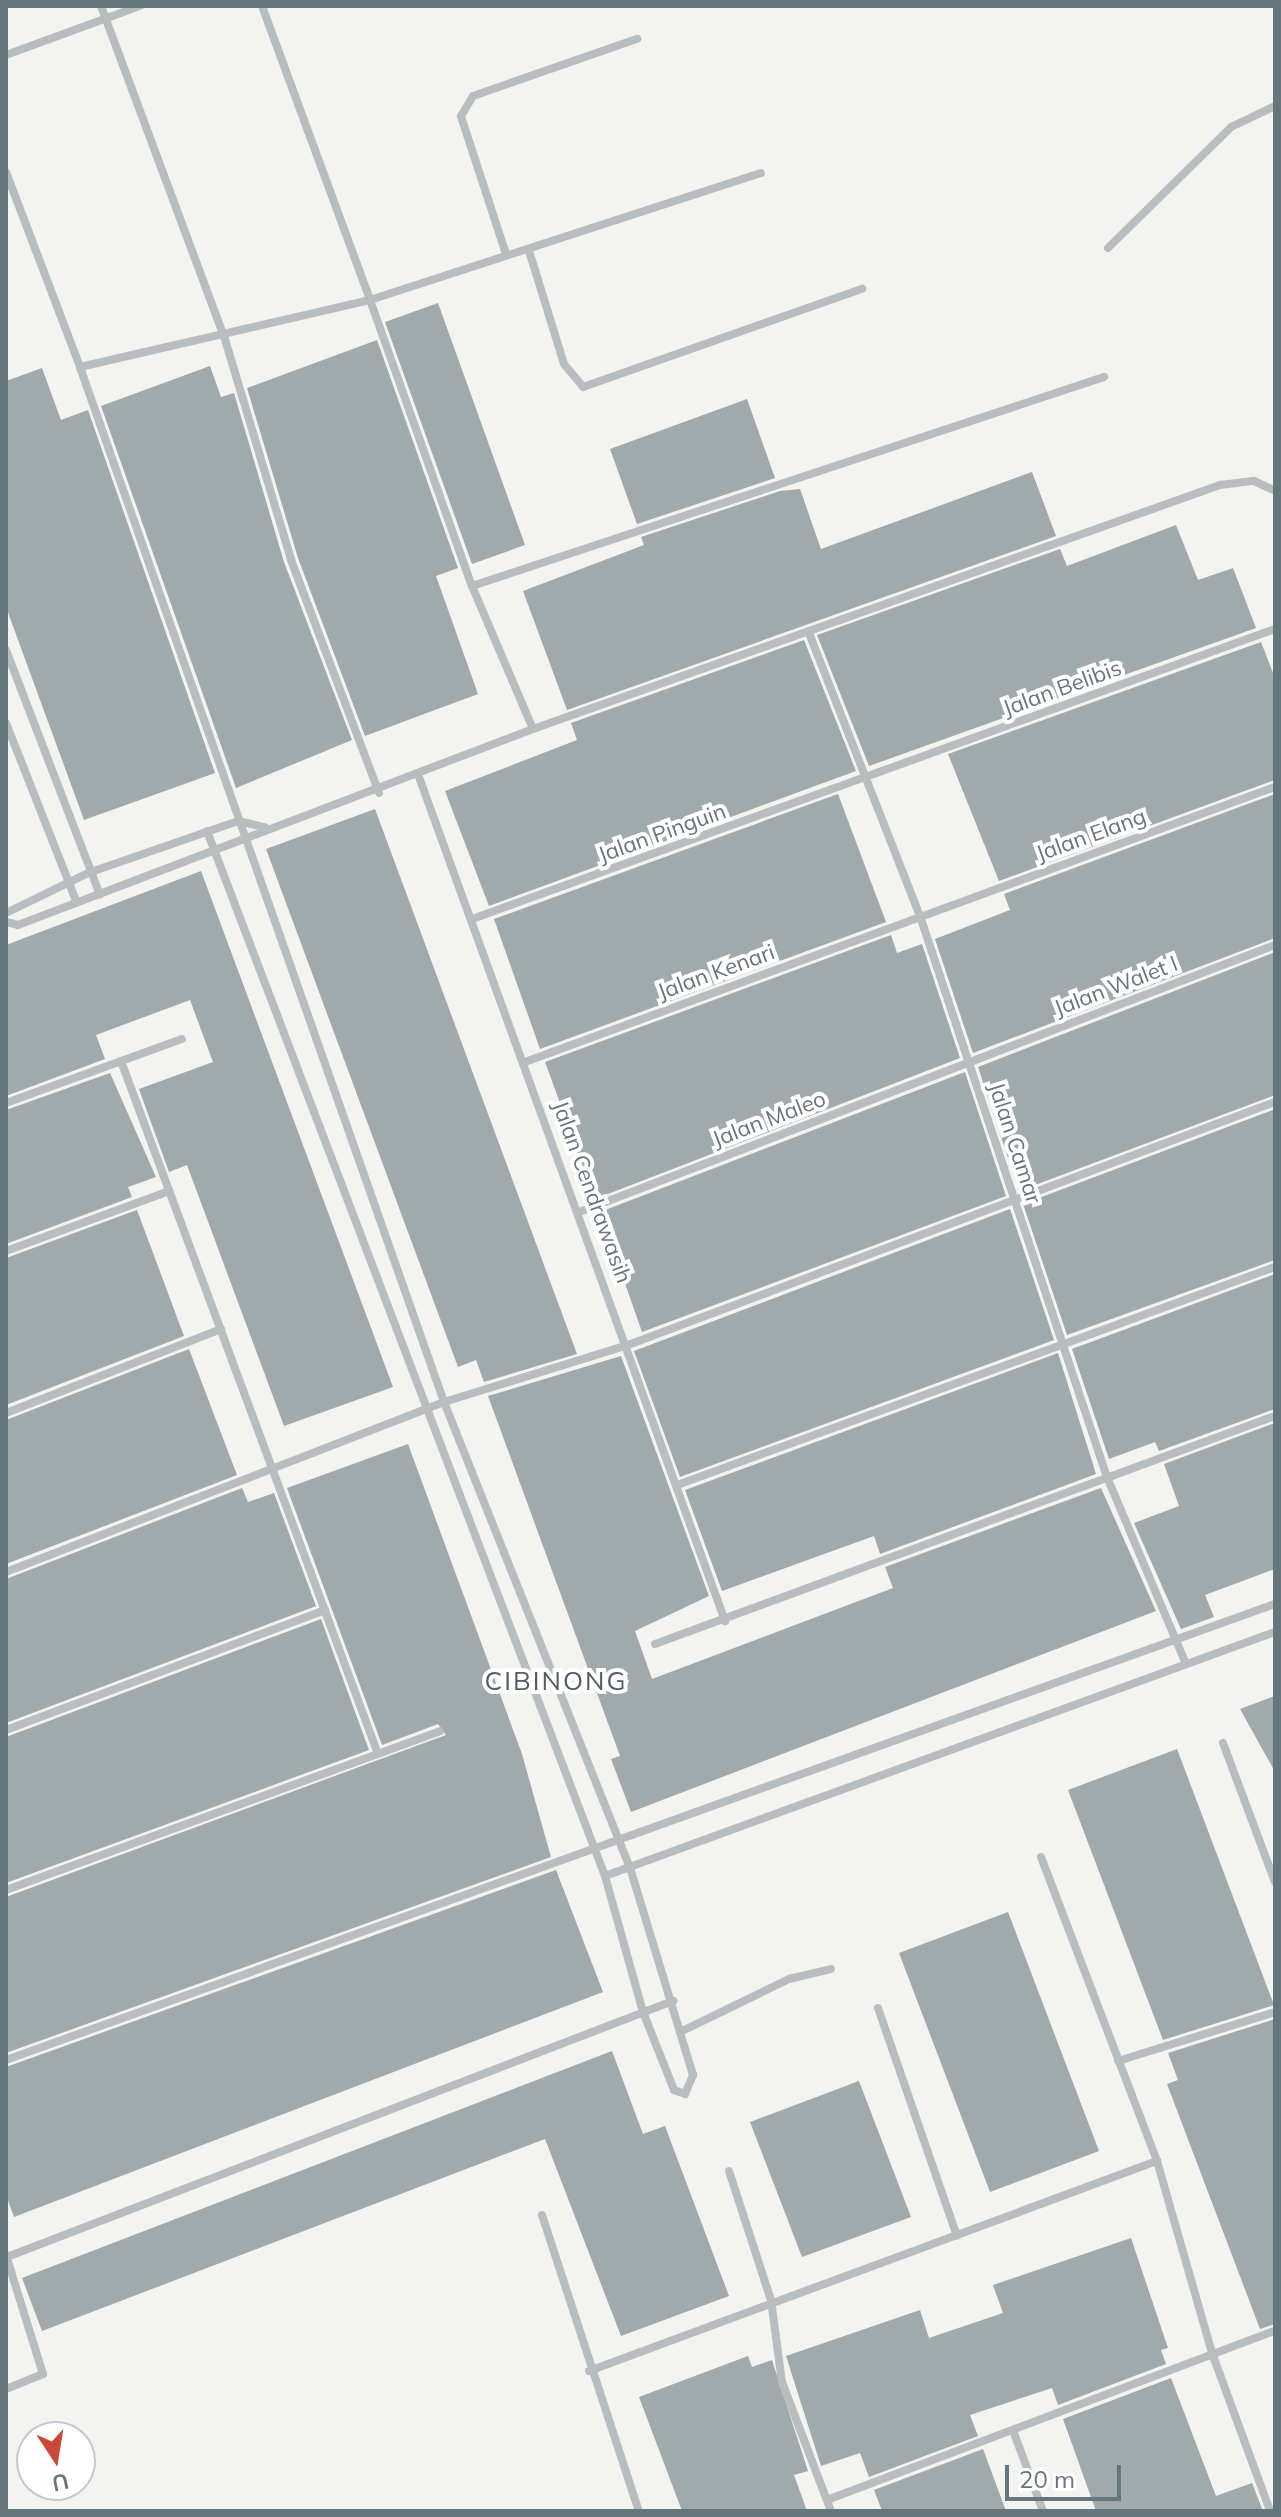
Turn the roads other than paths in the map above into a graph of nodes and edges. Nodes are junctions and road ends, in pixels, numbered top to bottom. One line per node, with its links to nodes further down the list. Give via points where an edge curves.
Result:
1 (101, 6): 4 (street)
2 (140, 6): 4 (street)
3 (262, 6): 14 (street)
4 (105, 18): 6 (street); 15 (street)
5 (637, 39): 11 (street, via 473,96 461,116)
6 (6, 55)
7 (1275, 106): 10 (street, via 1231,127)
8 (6, 172): 16 (street)
9 (761, 173): 12 (street)
10 (1108, 248)
11 (506, 254): 12 (street); 14 (street)
12 (530, 254): 13 (street, via 564,364 583,387)
13 (862, 289)
14 (370, 300): 15 (street); 19 (street)
15 (224, 336): 16 (street); 28 (street, via 291,560)
16 (80, 367): 29 (street)
17 (1104, 377): 19 (street)
18 (1275, 491): 21 (street, via 1254,481 1220,485)
19 (472, 586): 24 (street)
20 (1275, 629): 26 (street, Jalan Belibis)
21 (809, 633): 24 (street); 26 (street, Jalan Camar)
22 (6, 650): 34 (street)
23 (6, 723): 35 (street)
24 (533, 729): 25 (street)
25 (419, 777): 28 (street); 40 (street, Jalan Cendrawasih)
26 (862, 781): 39 (street, Jalan Camar); 40 (street, Jalan Pinguin)
27 (1275, 787): 39 (street, Jalan Elang)
28 (379, 793): 30 (street)
29 (238, 821): 30 (street); 31 (street); 32 (street)
30 (265, 827): 32 (street)
31 (207, 831): 33 (street); 34 (street)
32 (245, 840): 33 (street); 57 (street)
33 (215, 848): 36 (street); 58 (street)
34 (88, 873): 35 (street); 36 (street)
35 (68, 882): 37 (street); 38 (street)
36 (100, 895): 37 (street)
37 (77, 903): 41 (street, via 18,925)
38 (6, 913)
39 (920, 916): 44 (street, Jalan Camar); 46 (street, Jalan Kenari)
40 (475, 918): 46 (street, Jalan Cendrawasih)
41 (6, 922)
42 (1275, 945): 44 (street, Jalan Walet I)
43 (182, 1039): 45 (street)
44 (970, 1060): 50 (street, Jalan Camar); 51 (street, Jalan Maleo)
45 (121, 1061): 48 (street); 49 (street)
46 (525, 1062): 51 (street, Jalan Cendrawasih)
47 (1275, 1102): 50 (street)
48 (6, 1103)
49 (169, 1191): 52 (street); 54 (street)
50 (1013, 1198): 55 (street, Jalan Camar); 56 (street)
51 (582, 1211): 56 (street, Jalan Cendrawasih)
52 (6, 1251)
53 (1275, 1267): 55 (street)
54 (221, 1329): 59 (street); 61 (street)
55 (1063, 1341): 62 (street, Jalan Camar); 63 (street)
56 (628, 1345): 57 (street); 63 (street, Jalan Cendrawasih)
57 (444, 1402): 58 (street); 76 (street)
58 (423, 1411): 61 (street); 77 (street)
59 (6, 1413)
60 (1275, 1416): 62 (street)
61 (274, 1472): 64 (street); 66 (street)
62 (1107, 1477): 67 (street); 69 (street, Jalan Camar)
63 (680, 1484): 67 (street, Jalan Cendrawasih)
64 (6, 1572)
65 (1275, 1604): 69 (street)
66 (325, 1610): 72 (street); 75 (street)
67 (725, 1621): 70 (street)
68 (1275, 1632): 71 (street)
69 (1177, 1640): 71 (street, Jalan Camar); 76 (street)
70 (655, 1644)
71 (1186, 1664): 79 (street)
72 (6, 1730)
73 (440, 1731): 75 (street)
74 (1223, 1743): 81 (street)
75 (378, 1754): 82 (street)
76 (619, 1840): 77 (street); 79 (street)
77 (592, 1851): 80 (street); 89 (street)
78 (1041, 1857): 90 (street)
79 (630, 1868): 80 (street); 84 (street)
80 (605, 1876): 86 (street)
81 (1275, 1882)
82 (6, 1890)
83 (831, 1969): 88 (street, via 789,1979)
84 (673, 2001): 86 (street); 88 (street)
85 (878, 2008): 94 (street)
86 (643, 2012): 88 (street, via 674,2090 685,2094 693,2075); 95 (street)
87 (1275, 2012): 90 (street)
88 (682, 2031)
89 (6, 2060)
90 (1118, 2061): 91 (street)
91 (1157, 2161): 94 (street); 98 (street)
92 (729, 2171): 96 (street)
93 (542, 2215): 99 (street)
94 (957, 2236): 96 (street)
95 (7, 2256): 100 (street, via 43,2374)
96 (771, 2300): 99 (street); 102 (street, via 782,2382)
97 (1275, 2331): 98 (street)
98 (1212, 2353): 101 (street); 106 (street)
99 (589, 2371): 103 (street)
100 (6, 2389)
101 (1014, 2433): 102 (street); 105 (street)
102 (827, 2500): 104 (street)
103 (639, 2511)
104 (831, 2511)
105 (1043, 2511)
106 (1270, 2511)

